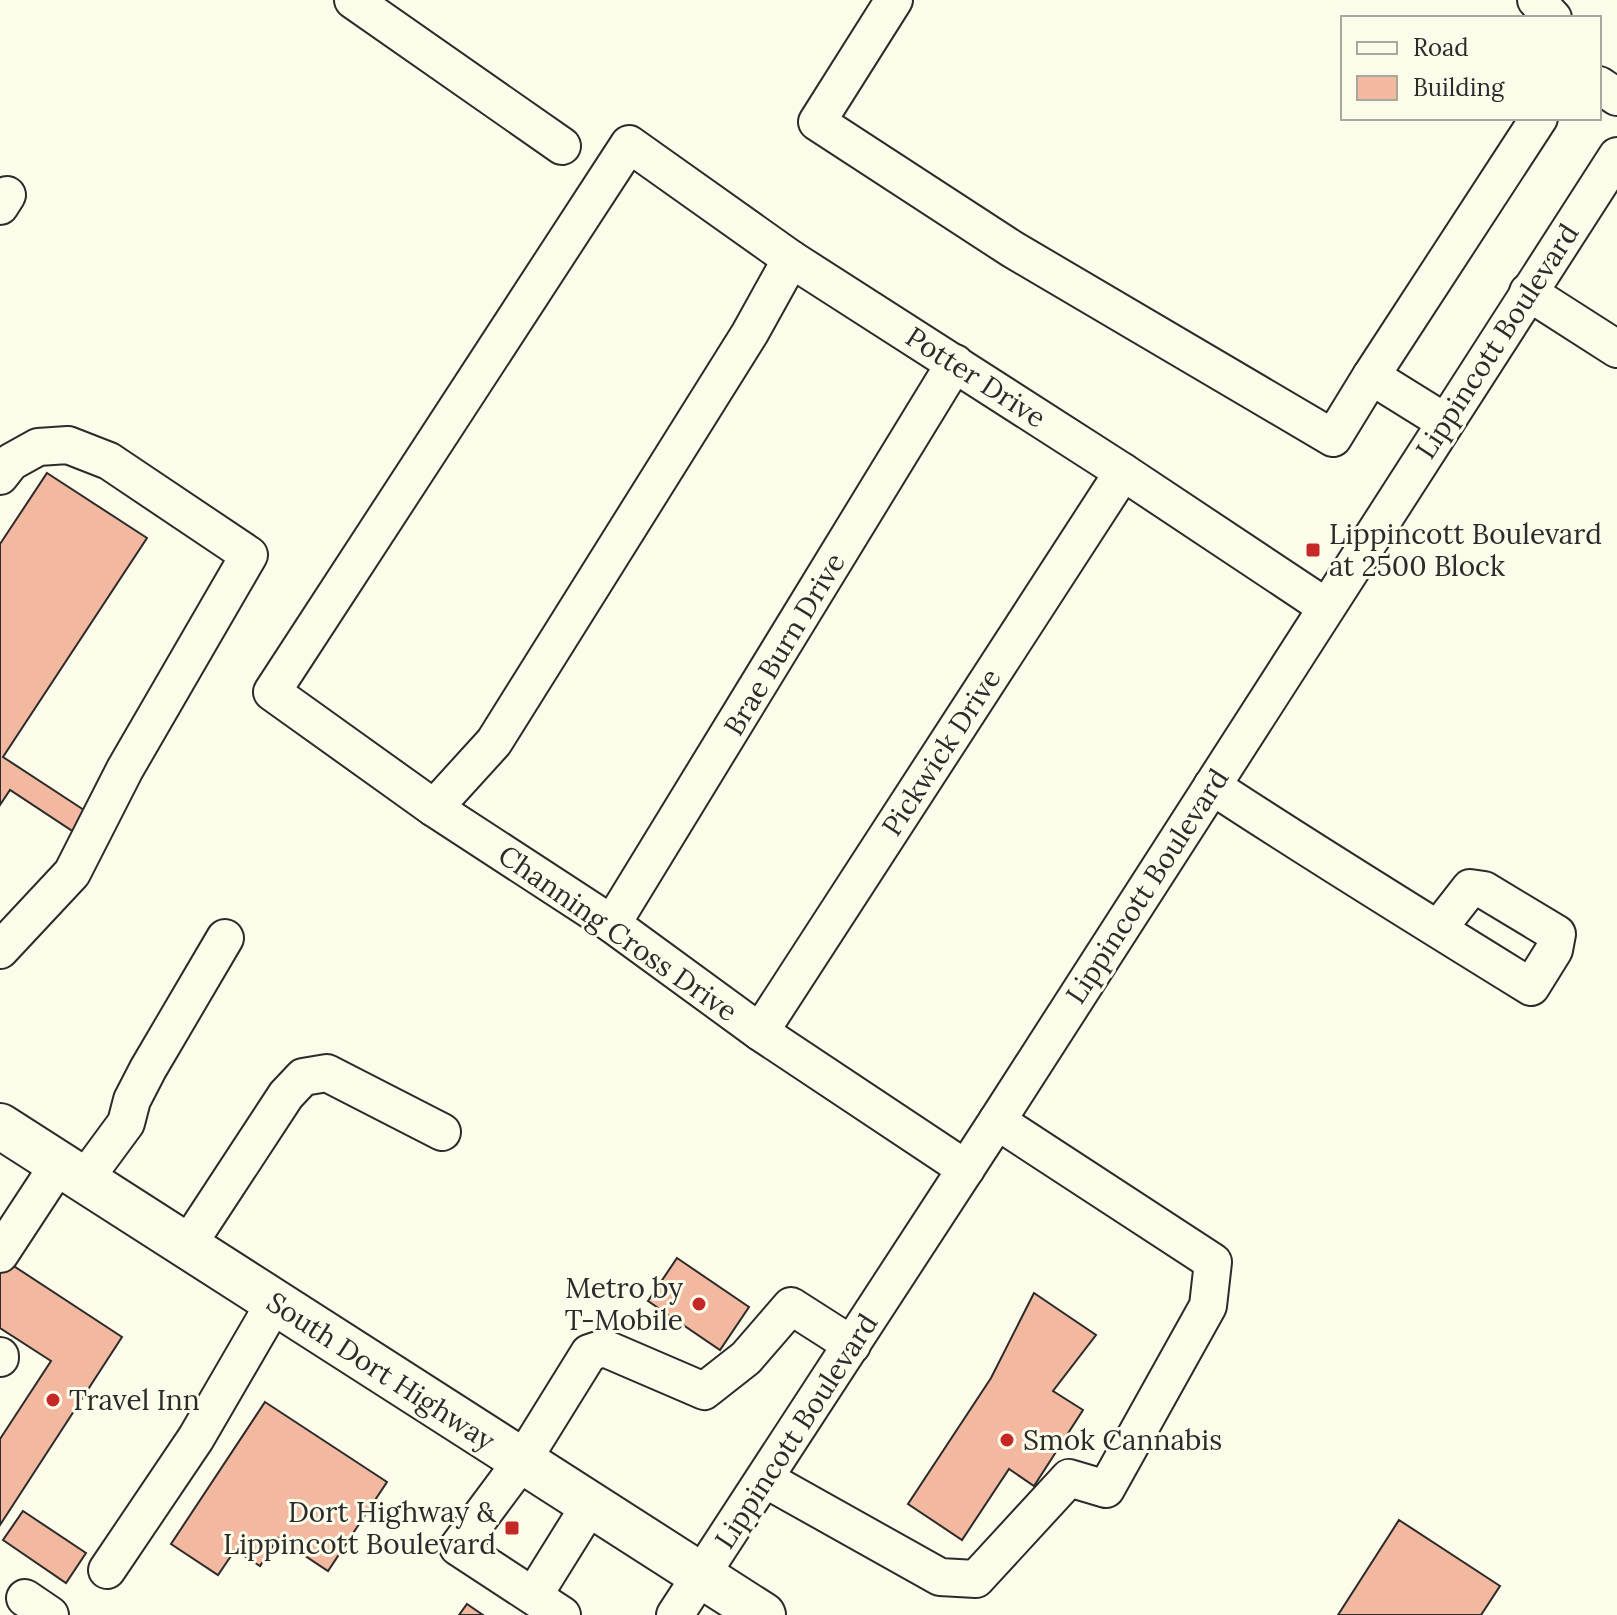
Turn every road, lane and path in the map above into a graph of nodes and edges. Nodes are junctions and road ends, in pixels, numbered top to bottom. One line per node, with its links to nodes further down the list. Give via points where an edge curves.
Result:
1 (353, 0): 6 (street)
2 (894, 0): 12 (street, via 817,122 1012,249 1333,438)
3 (1536, 0): 4 (street)
4 (1551, 16)
5 (1538, 120): 12 (street)
6 (562, 146)
7 (1617, 156): 9 (street, Lippincott Boulevard)
8 (791, 259): 11 (street, Potter Drive); 17 (street, Potter Drive, via 629,144); 19 (street, via 494,742)
9 (1528, 292): 10 (street); 13 (street, Lippincott Boulevard)
10 (1617, 349)
11 (955, 363): 14 (street, Potter Drive); 20 (street, Brae Burn Drive)
12 (1371, 376): 13 (street)
13 (1445, 422): 16 (street, Lippincott Boulevard)
14 (1123, 472): 16 (street, Potter Drive); 24 (street, Pickwick Drive)
15 (0, 476): 23 (street, via 11,462 38,447 68,445 109,461 249,555 125,769 72,873)
16 (1326, 607): 18 (street, Lippincott Boulevard)
17 (272, 692): 19 (street, Channing Cross Drive)
18 (1212, 786): 21 (street); 25 (street, Lippincott Boulevard)
19 (434, 808): 20 (street, Channing Cross Drive)
20 (612, 924): 24 (street, Channing Cross Drive)
21 (1438, 929)
22 (225, 938): 29 (street, via 142,1079 126,1123)
23 (0, 950)
24 (760, 1032): 28 (street, Channing Cross Drive)
25 (997, 1121): 28 (street, Lippincott Boulevard); 35 (street, via 1213,1262 1208,1306 1106,1489 1069,1478 976,1579 940,1577)
26 (0, 1126): 29 (main road, South Dort Highway)
27 (442, 1132): 30 (street, via 327,1073 303,1077)
28 (966, 1169): 33 (street, Lippincott Boulevard)
29 (72, 1172): 30 (main road, South Dort Highway); 31 (street)
30 (187, 1246): 32 (main road, South Dort Highway)
31 (0, 1254)
32 (275, 1302): 34 (main road, South Dort Highway); 37 (street, via 196,1438)
33 (852, 1345): 34 (street, via 791,1306 746,1358 704,1391 604,1348 589,1353); 35 (street, Lippincott Boulevard)
34 (522, 1461): 36 (main road, South Dort Highway); 39 (street, via 458,1547)
35 (765, 1479): 38 (street, Lippincott Boulevard)
36 (590, 1505): 38 (main road, South Dort Highway); 39 (street)
37 (107, 1570)
38 (701, 1575): 40 (street, Lippincott Boulevard); 41 (main road, South Dort Highway)
39 (548, 1605)
40 (675, 1615)
41 (763, 1615)

